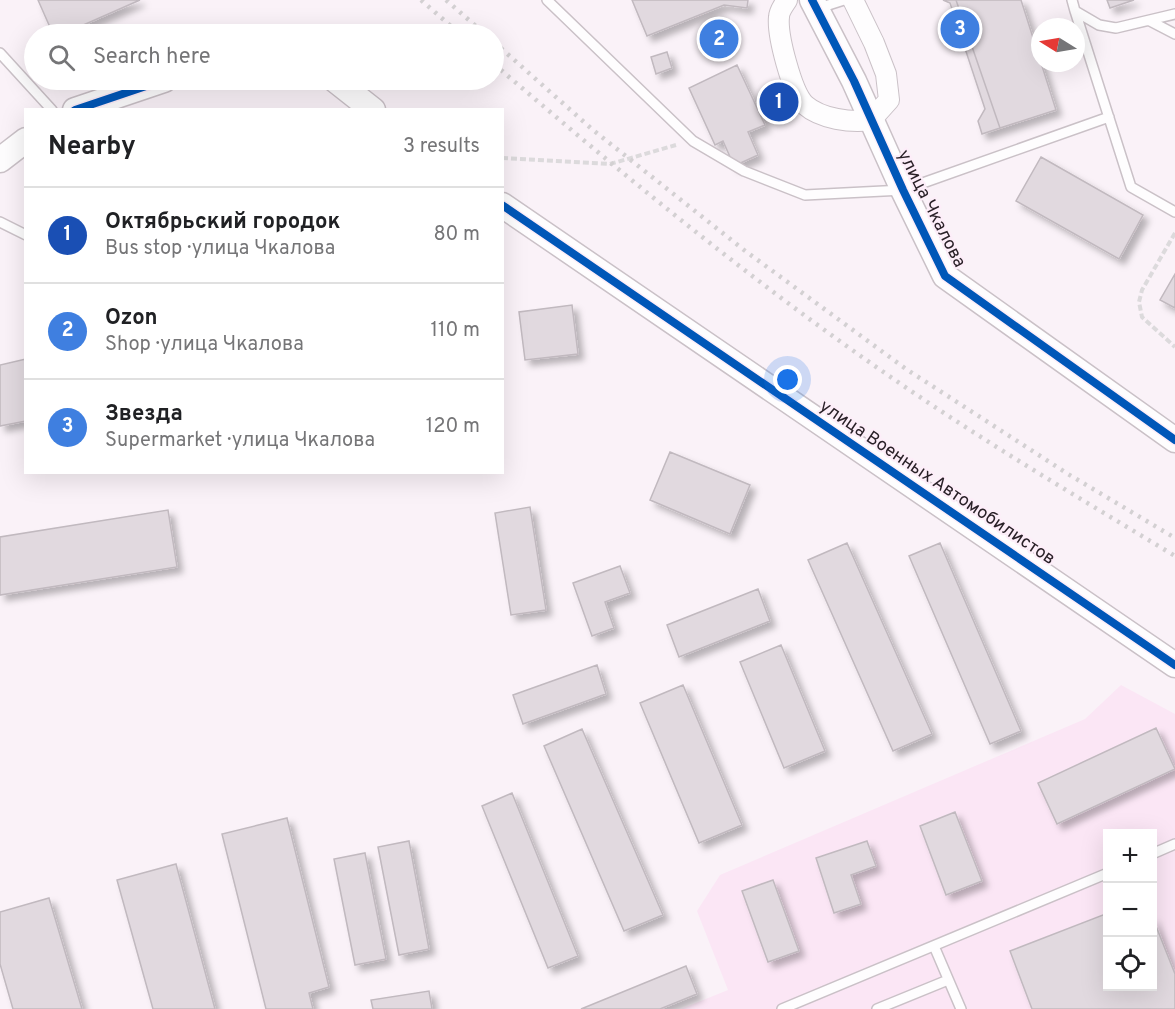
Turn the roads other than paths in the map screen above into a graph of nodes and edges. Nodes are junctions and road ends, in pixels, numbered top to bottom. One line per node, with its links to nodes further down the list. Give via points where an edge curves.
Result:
1 (547, 0): 23 (lane, via 693,141 744,171 805,195)
2 (787, 0): 20 (street, via 779,15 784,61 803,104 836,118)
3 (844, 0): 6 (lane)
4 (853, 0): 20 (street, via 886,74 889,100)
5 (1072, 0): 7 (lane)
6 (814, 4): 20 (street, улица Чкалова)
7 (1075, 11): 9 (lane, via 1099,25 1116,28); 19 (lane)
8 (1175, 14): 9 (lane)
9 (1150, 21): 10 (lane)
10 (1175, 34)
11 (0, 53): 12 (lane)
12 (24, 80)
13 (33, 90): 16 (lane)
14 (143, 90): 17 (street)
15 (348, 90): 18 (street)
16 (49, 108)
17 (83, 108)
18 (370, 108)
19 (1108, 117): 23 (lane); 25 (lane, via 1131,187)
20 (871, 120): 23 (street, улица Чкалова)
21 (24, 142): 22 (street)
22 (0, 160)
23 (903, 190): 28 (street, улица Чкалова, via 945,276)
24 (504, 206): 29 (street, улица Военных Автомобилистов)
25 (1175, 212)
26 (0, 222): 27 (lane)
27 (24, 234)
28 (1175, 440)
29 (1175, 665)
30 (1175, 844): 31 (lane)
31 (1157, 852)
32 (1103, 875): 33 (lane)
33 (934, 946): 34 (lane); 35 (lane)
34 (948, 980): 36 (lane); 37 (lane)
35 (782, 1009)
36 (877, 1009)
37 (961, 1009)

